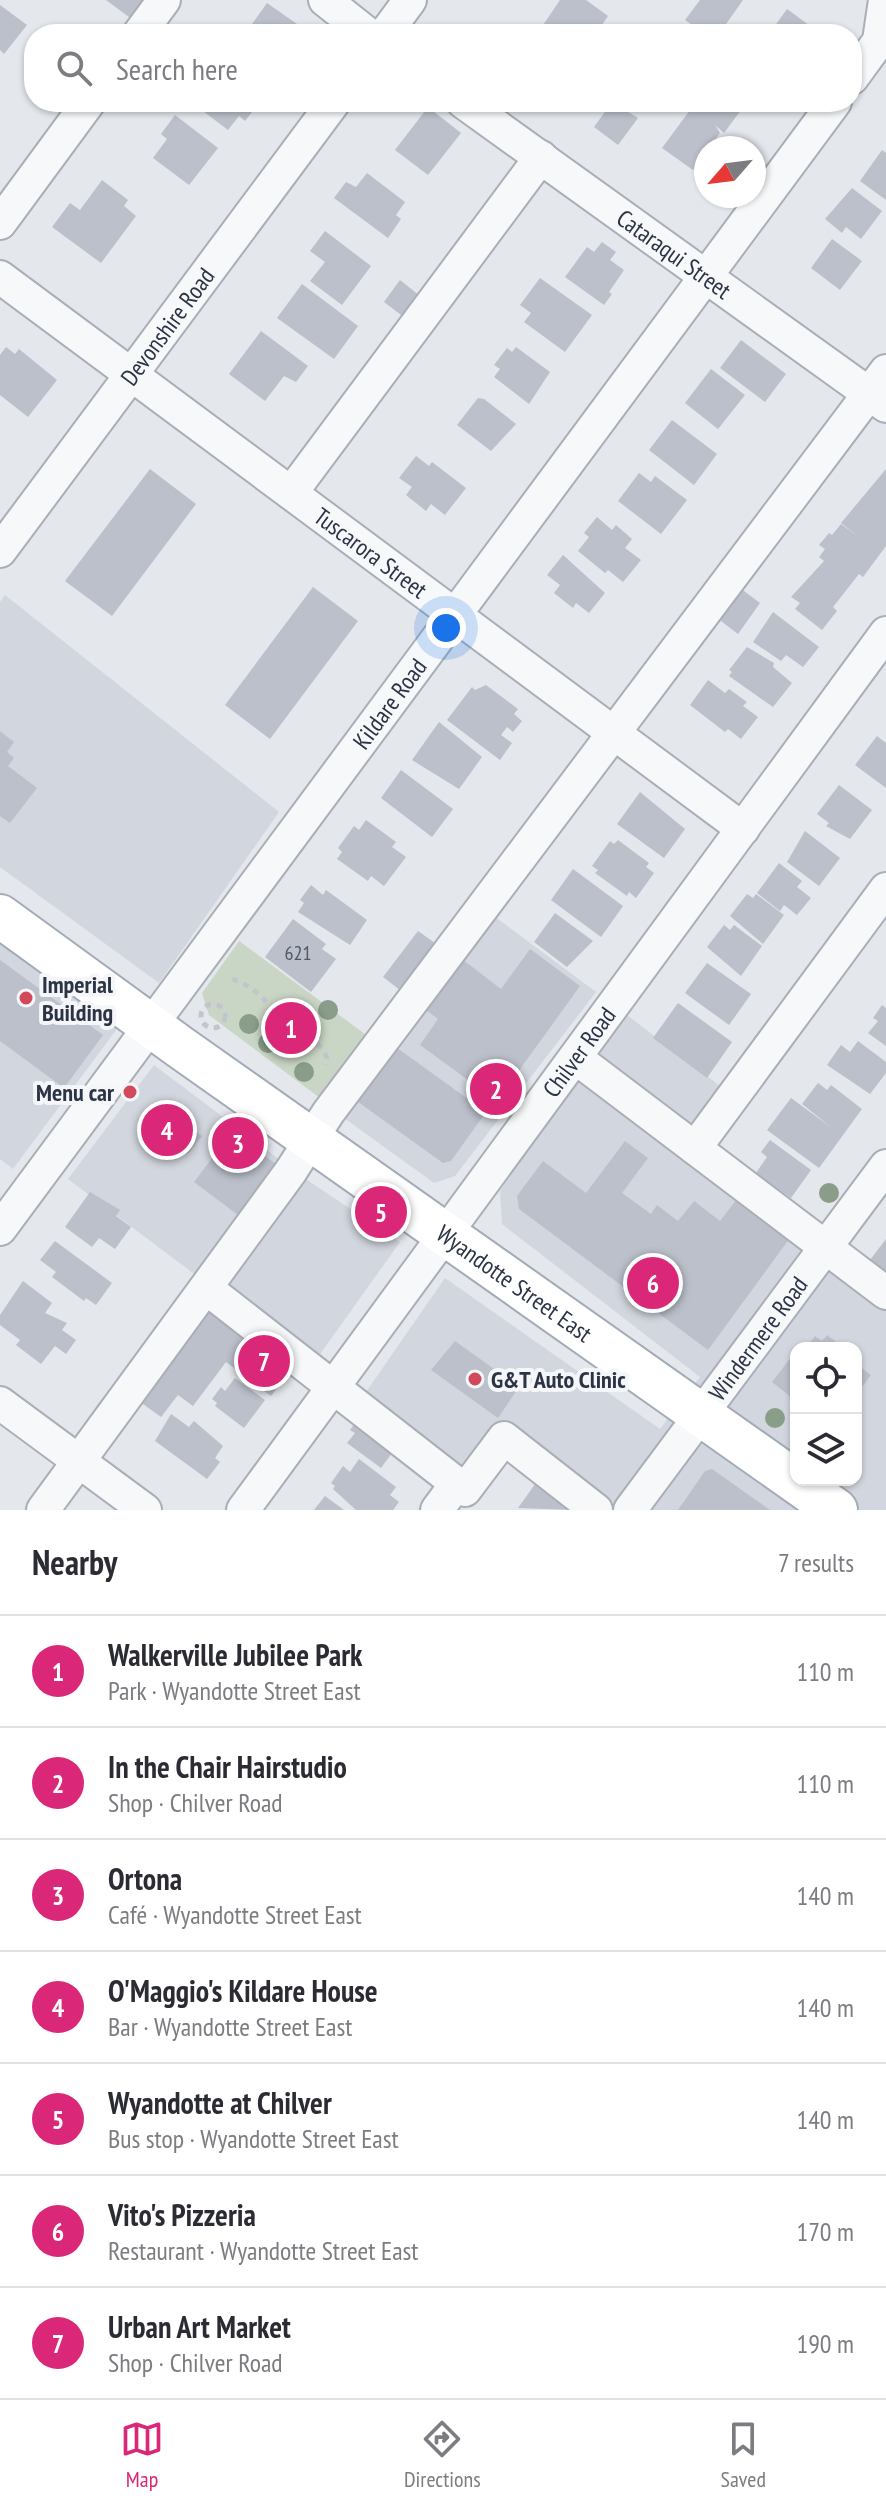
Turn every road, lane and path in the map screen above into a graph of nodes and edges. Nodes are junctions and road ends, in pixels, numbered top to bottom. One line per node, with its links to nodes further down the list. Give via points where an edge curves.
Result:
1 (164, 0): 5 (street)
2 (325, 0): 6 (street)
3 (410, 0): 7 (street)
4 (885, 0): 8 (street, via 879,41)
5 (146, 24)
6 (355, 24)
7 (392, 24)
8 (862, 64)
9 (82, 112): 14 (street)
10 (327, 112): 17 (street, Devonshire Road)
11 (477, 112): 13 (street, Cataraqui Street)
12 (828, 112): 15 (street, Kildare Road)
13 (541, 157): 15 (street, Cataraqui Street); 19 (street)
14 (0, 223)
15 (708, 275): 18 (street, Cataraqui Street); 21 (street, Kildare Road)
16 (0, 277): 17 (street, Tuscarora Street)
17 (131, 374): 19 (street, Tuscarora Street); 20 (street, Devonshire Road)
18 (880, 390): 23 (street)
19 (291, 493): 21 (street, Tuscarora Street)
20 (0, 551)
21 (455, 615): 23 (street, Tuscarora Street); 29 (street, Kildare Road)
22 (886, 633): 24 (street, Chilver Road)
23 (613, 733): 24 (street, Tuscarora Street); 32 (street)
24 (743, 829): 30 (street, Chilver Road)
25 (886, 889): 33 (street)
26 (0, 916): 29 (main road, Wyandotte Street East)
27 (232, 979): 31 (path, via 259,991 284,1019 317,1039 327,1058)
28 (224, 1009): 28 (path, via 222,1025 204,1024 206,1006 213,1003)
29 (151, 1026): 32 (main road, Wyandotte Street East); 35 (street, Kildare Road)
30 (576, 1058): 33 (street); 36 (street, Chilver Road)
31 (317, 1076)
32 (312, 1140): 36 (main road, Wyandotte Street East); 38 (street)
33 (695, 1148): 37 (street)
34 (886, 1166): 37 (street, Windermere Road)
35 (0, 1229)
36 (446, 1235): 40 (street, Chilver Road); 42 (main road, Wyandotte Street East)
37 (827, 1247): 39 (street); 42 (street, Windermere Road)
38 (206, 1288): 40 (street); 43 (street)
39 (886, 1293)
40 (333, 1387): 44 (street); 47 (street, Chilver Road)
41 (0, 1403): 43 (street)
42 (702, 1415): 50 (street, Windermere Road); 51 (main road, Wyandotte Street East)
43 (80, 1462): 45 (street); 46 (street)
44 (457, 1483): 48 (street); 49 (street, via 465,1490 504,1438)
45 (43, 1510)
46 (145, 1510)
47 (243, 1510)
48 (437, 1510)
49 (596, 1510)
50 (630, 1510)
51 (836, 1510)

